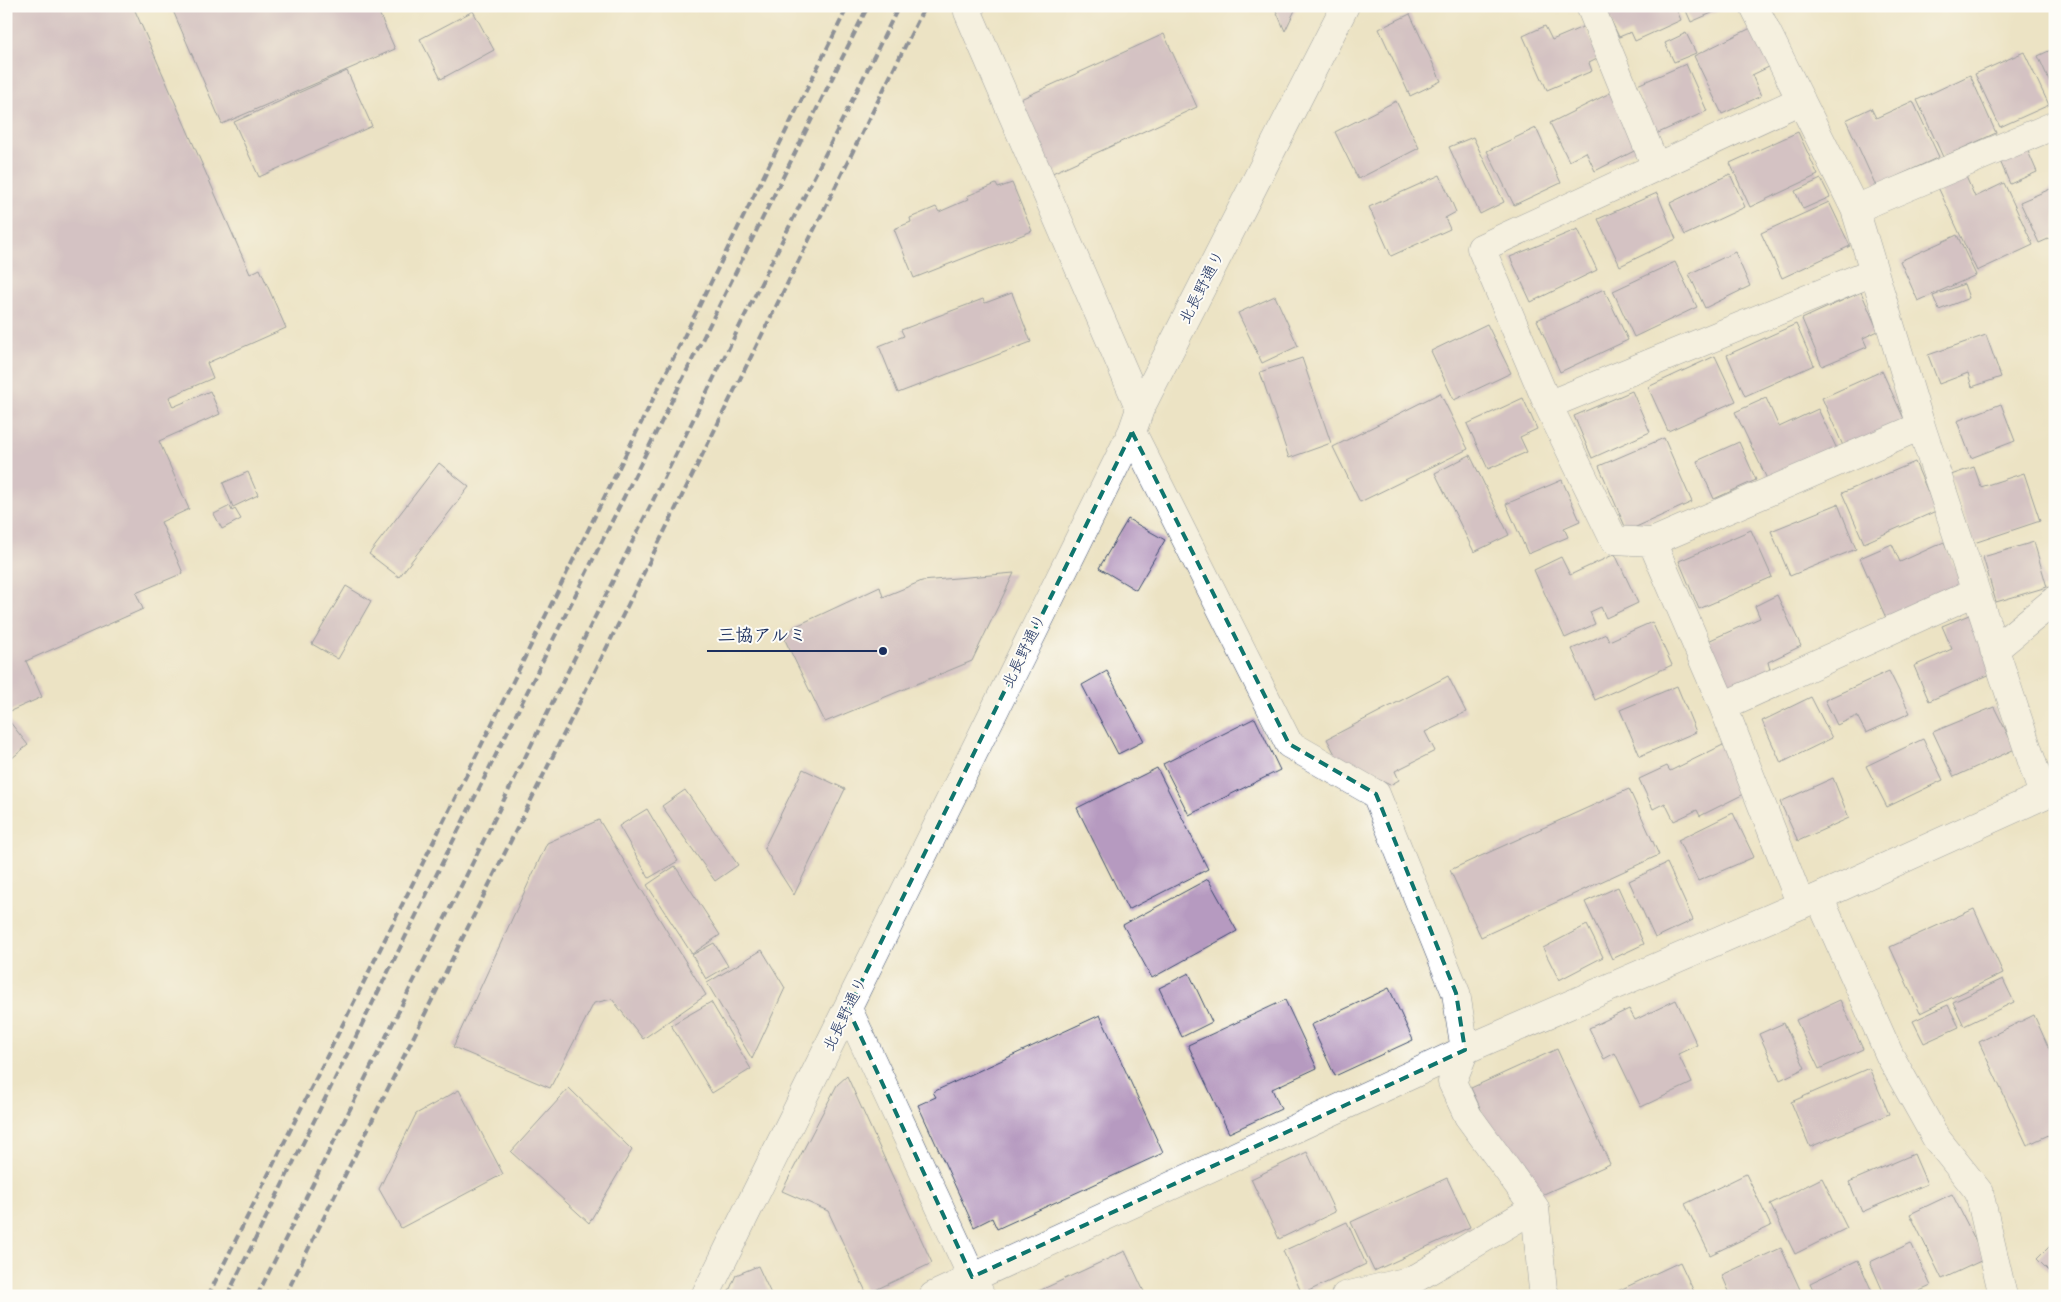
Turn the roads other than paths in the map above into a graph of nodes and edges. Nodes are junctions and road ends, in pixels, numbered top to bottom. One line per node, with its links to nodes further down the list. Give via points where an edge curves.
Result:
1 (971, 6): 11 (street, via 968,12)
2 (1344, 6): 11 (street, 北長野通り)
3 (1590, 6): 7 (street)
4 (1754, 6): 5 (street)
5 (1801, 100): 7 (street); 8 (street)
6 (2055, 125): 8 (street)
7 (1656, 167): 10 (street, via 1481,248)
8 (1855, 209): 9 (street)
9 (1873, 272): 10 (street); 12 (street)
10 (1548, 405): 13 (street, via 1614,540)
11 (1136, 420): 20 (street, 北長野通り); 21 (street, via 1289,744 1376,794 1456,993)
12 (1920, 426): 13 (street); 14 (street)
13 (1652, 542): 17 (street)
14 (1975, 592): 16 (street); 17 (street)
15 (2055, 600): 16 (street)
16 (1994, 650): 18 (street)
17 (1723, 706): 19 (street)
18 (2049, 793): 19 (street)
19 (1810, 901): 21 (street); 28 (street, via 1936,1138 1979,1192)
20 (848, 1009): 23 (street); 25 (street, 北長野通り)
21 (1465, 1050): 22 (street, via 1452,1082 1468,1116); 23 (street)
22 (1536, 1208): 24 (street, via 1413,1280); 27 (street)
23 (976, 1286): 26 (street)
24 (1351, 1295)
25 (705, 1296)
26 (934, 1296)
27 (1546, 1296)
28 (2003, 1296)

